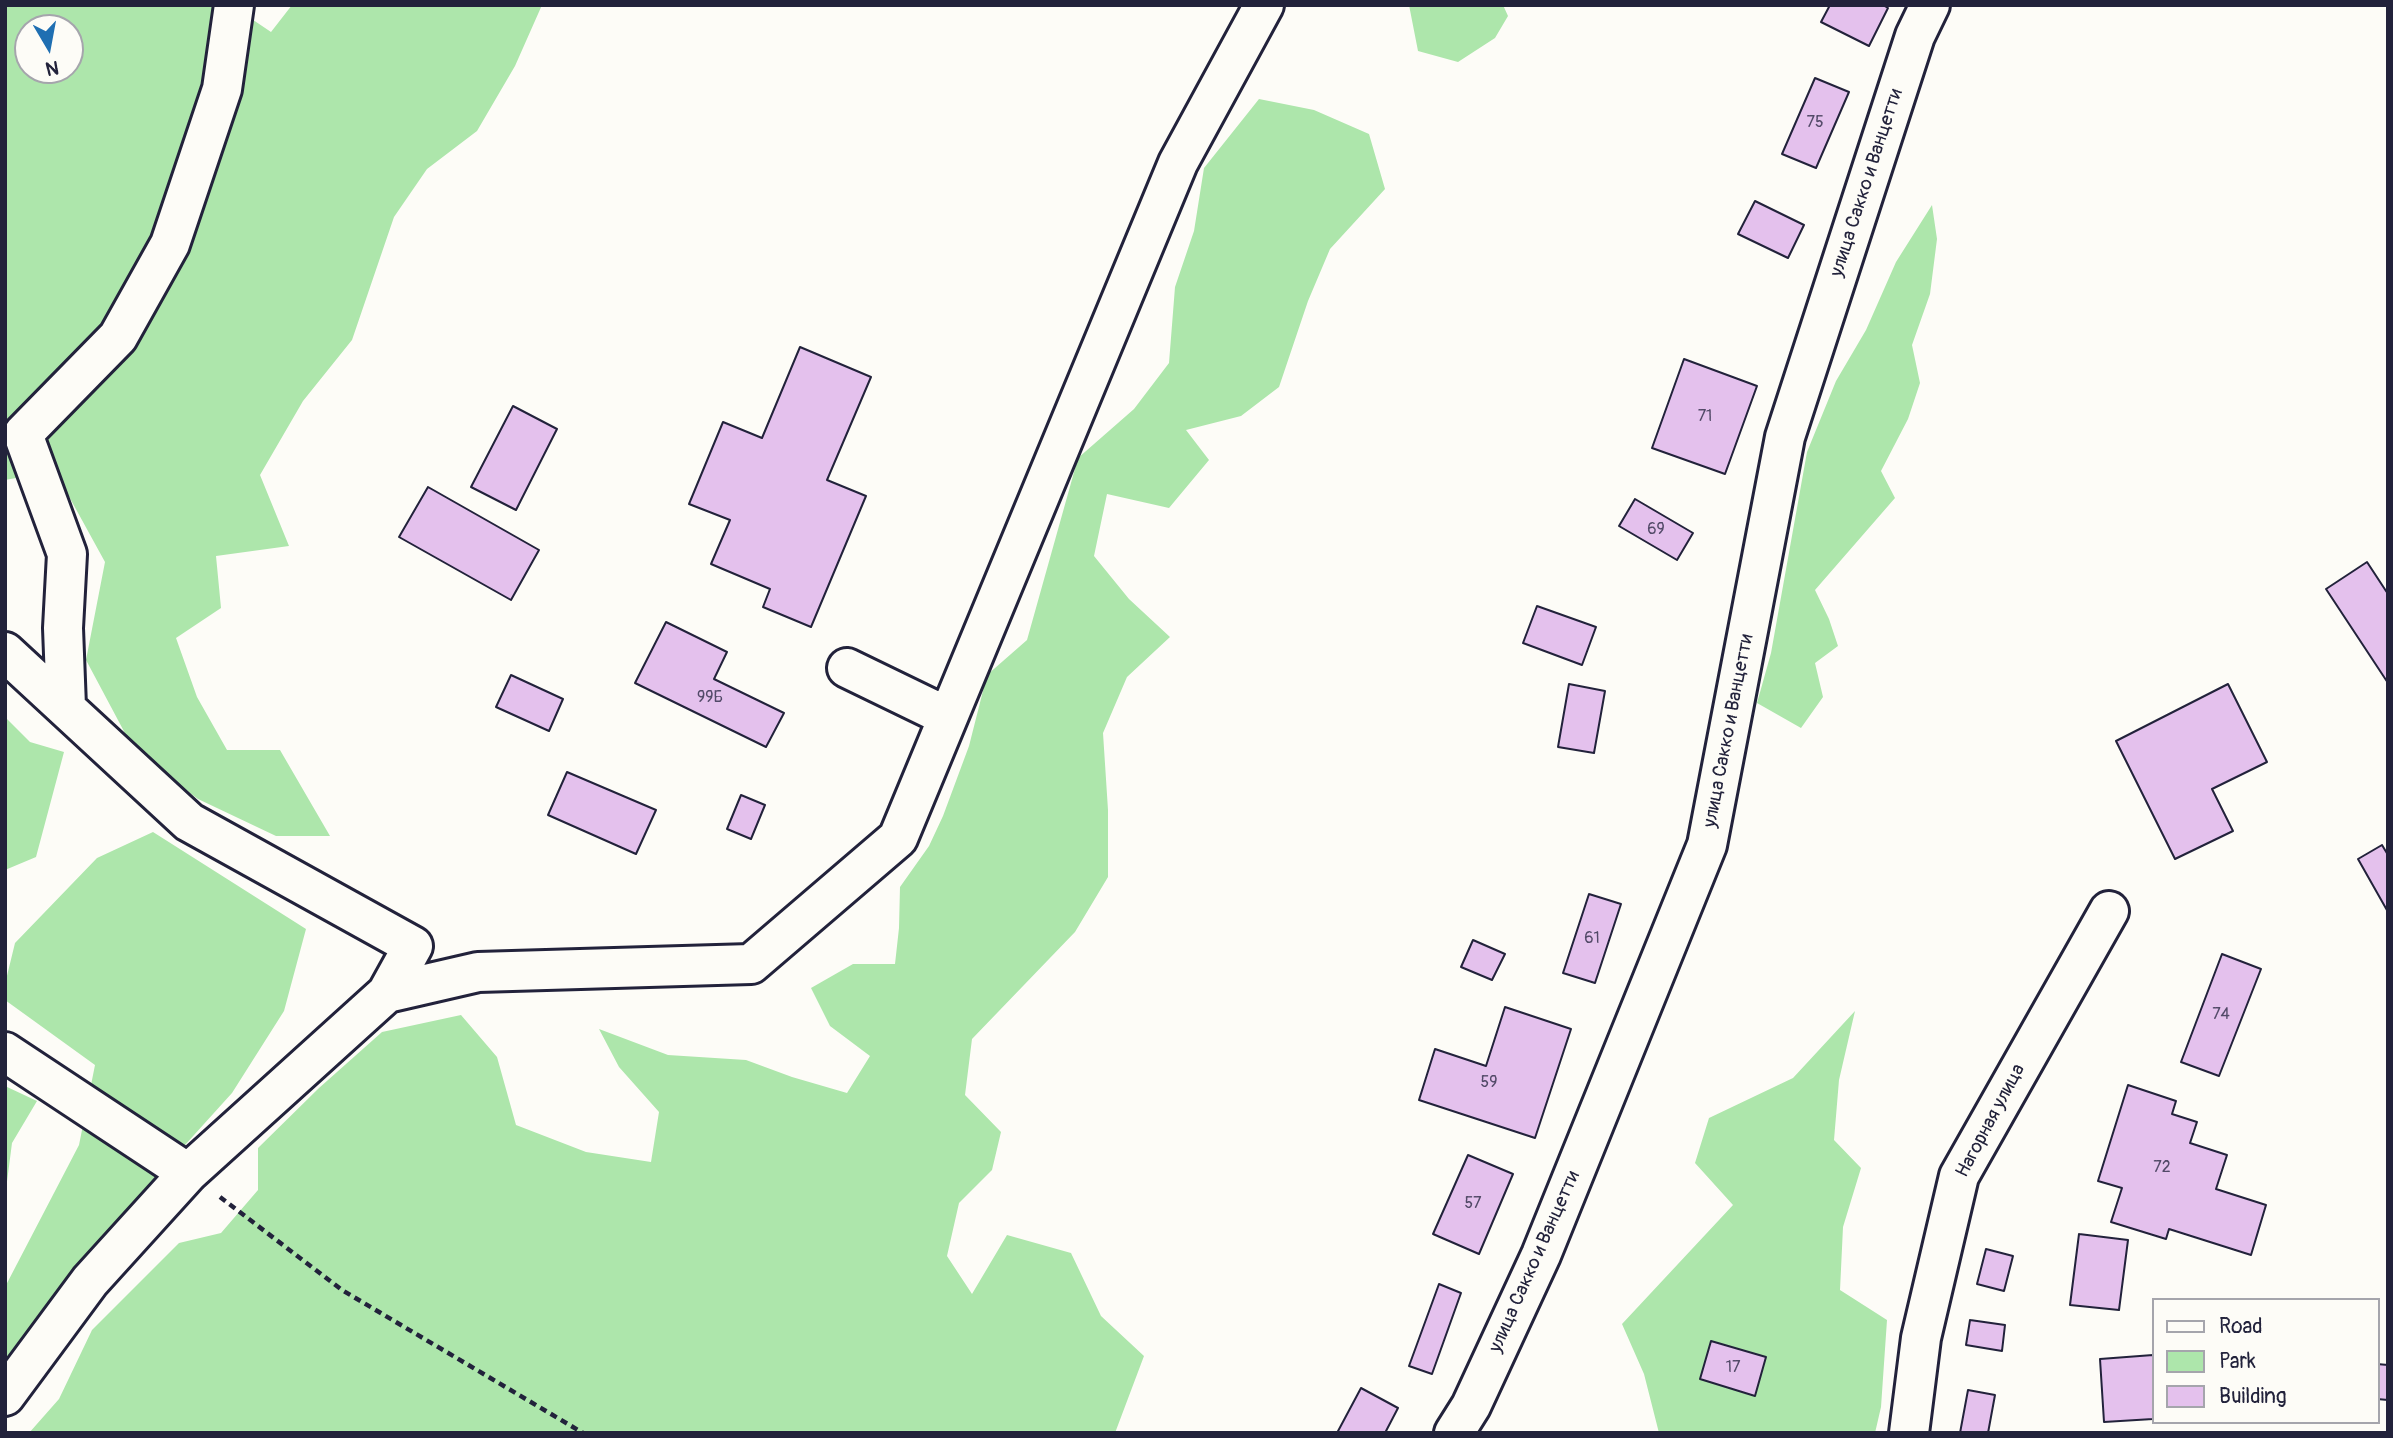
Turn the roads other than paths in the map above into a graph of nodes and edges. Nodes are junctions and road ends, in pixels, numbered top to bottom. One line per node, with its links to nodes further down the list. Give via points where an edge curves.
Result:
1 (234, 5): 6 (street, via 222,89 170,244 118,337 23,434 67,554 63,628)
2 (1265, 5): 7 (street, via 1178,163)
3 (1930, 5): 13 (street, улица Сакко и Ванцетти, via 1915,36 1785,437 1707,845 1541,1255)
4 (5, 652): 6 (street)
5 (847, 668): 7 (street)
6 (66, 707): 9 (street, via 189,822 413,946)
7 (948, 717): 9 (street, via 898,838 751,964 478,972)
8 (2109, 911): 14 (street, Нагорная улица, via 1959,1176 1921,1338)
9 (387, 993): 11 (street)
10 (5, 1052): 11 (street)
11 (188, 1173): 12 (street, via 90,1280)
12 (5, 1396)
13 (1454, 1433)
14 (1909, 1433)

